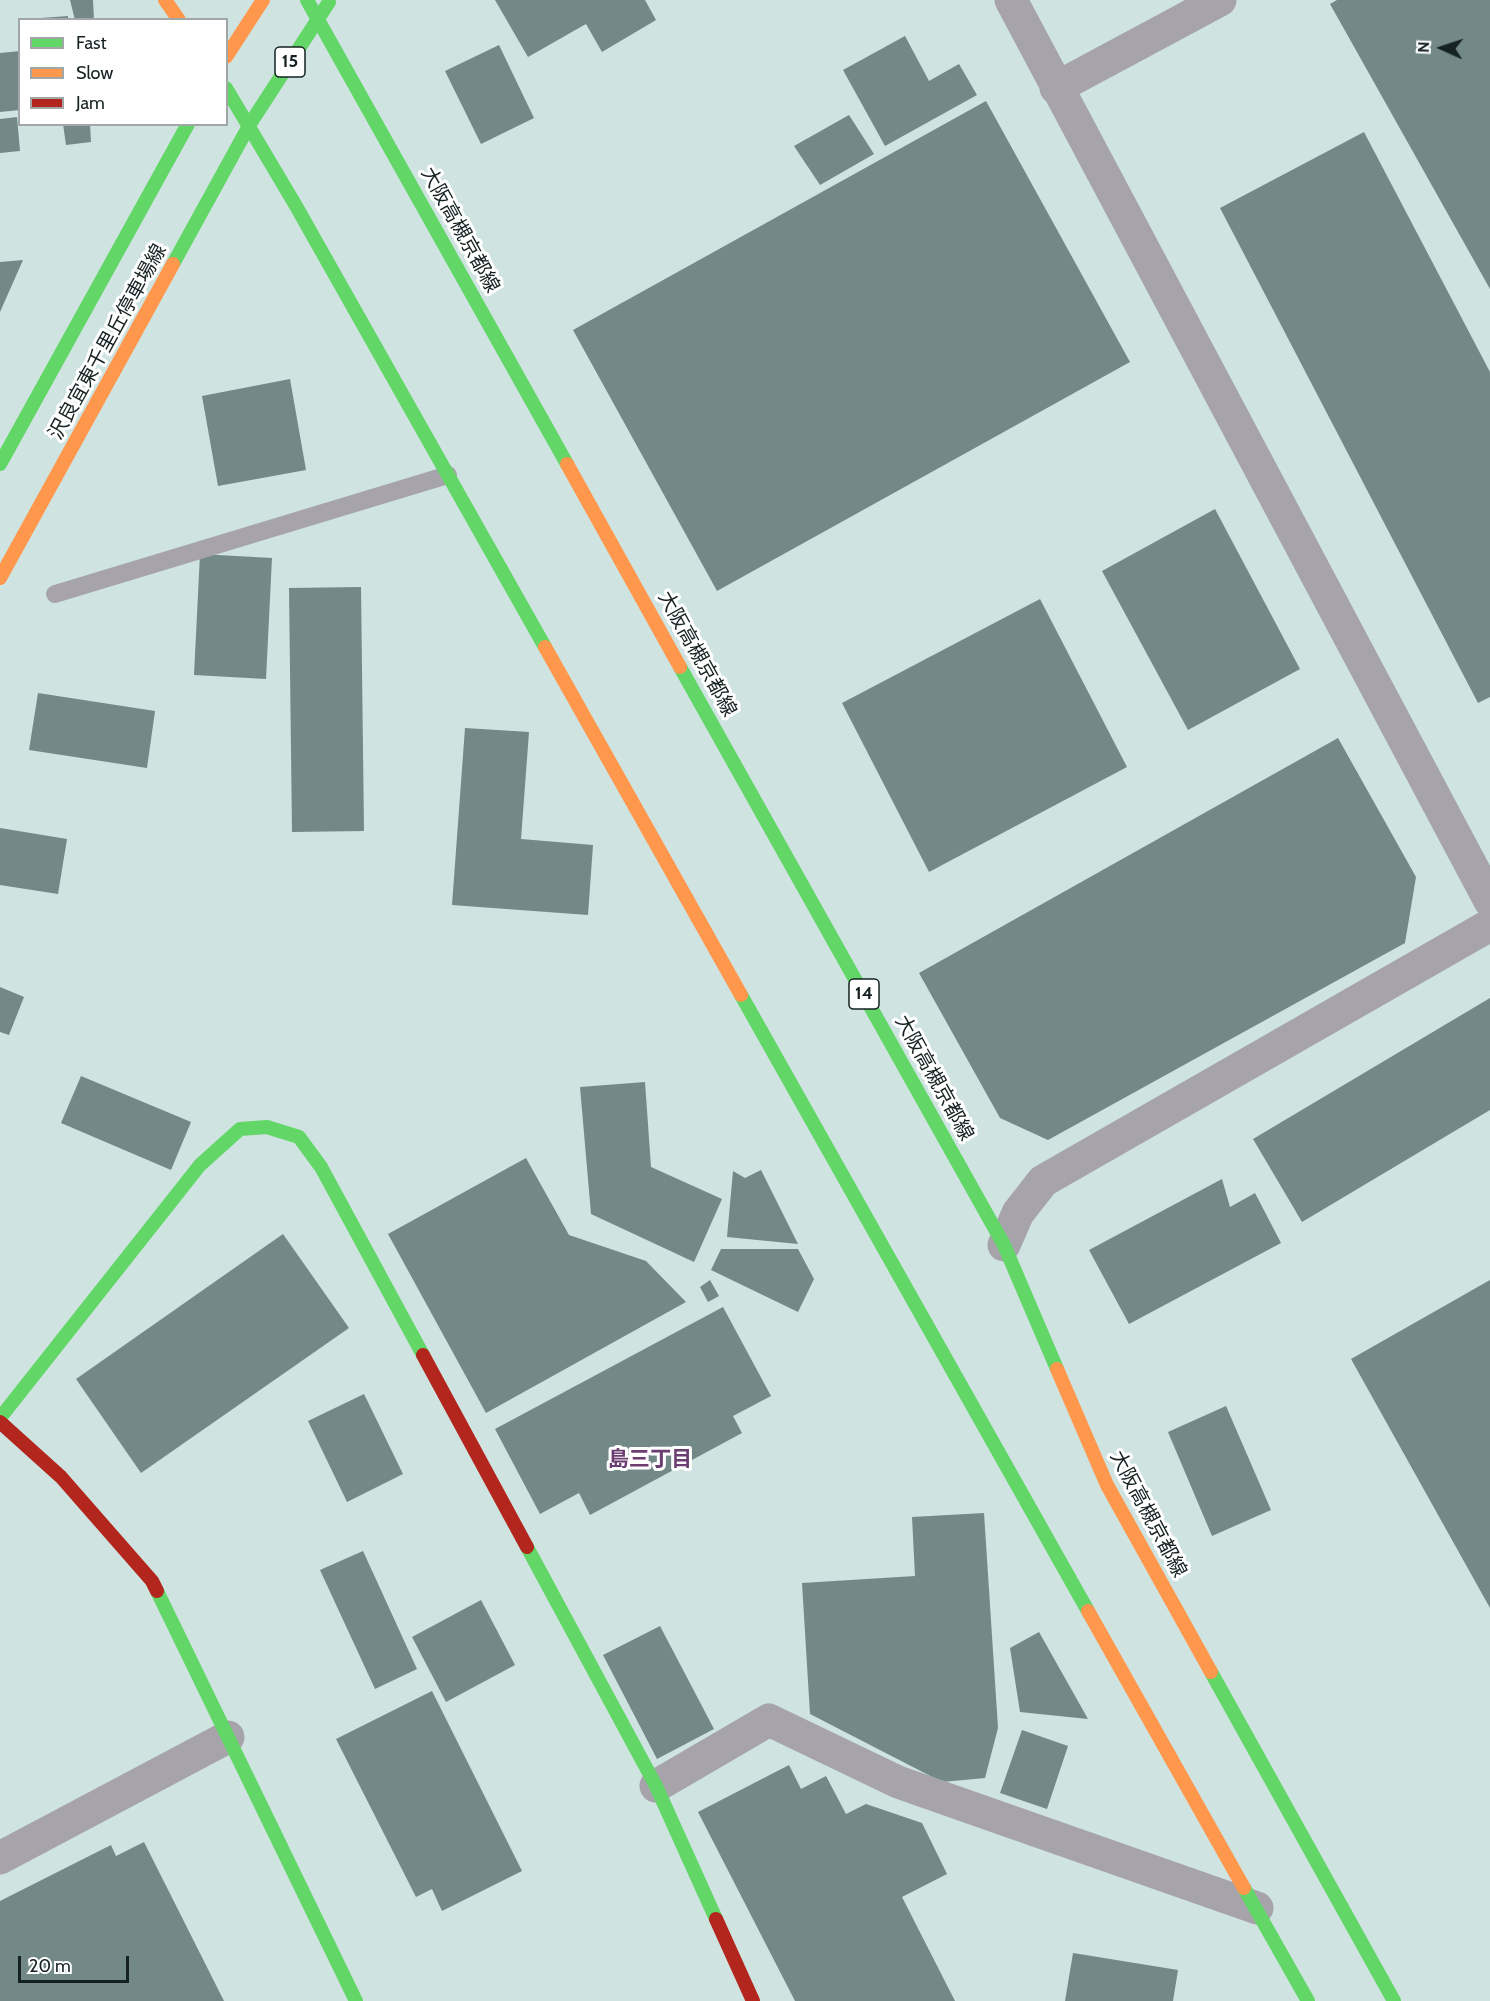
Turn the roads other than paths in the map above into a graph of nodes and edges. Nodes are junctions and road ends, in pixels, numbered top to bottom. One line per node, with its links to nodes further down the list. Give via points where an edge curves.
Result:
1 (165, 0): 7 (main road)
2 (263, 0): 9 (main road)
3 (307, 0): 8 (main road, 大阪高槻京都線 / 14)
4 (330, 0): 8 (main road, 15)
5 (1011, 0): 10 (street)
6 (1220, 0): 10 (street)
7 (177, 18)
8 (319, 19): 12 (main road, 15); 20 (main road, 大阪高槻京都線 / 14)
9 (228, 54)
10 (1056, 88): 18 (street)
11 (228, 91): 12 (main road)
12 (250, 124): 15 (main road); 16 (main road, 沢良宜東千里丘停車場線)
13 (187, 126): 14 (main road, 沢良宜東千里丘停車場線)
14 (0, 464)
15 (448, 475): 17 (lane); 25 (main road)
16 (0, 578)
17 (55, 594)
18 (1490, 901)
19 (1490, 925): 20 (street, via 1043,1180 1018,1213)
20 (1004, 1245): 29 (main road, 大阪高槻京都線 / 14, via 1107,1485)
21 (0, 1420): 22 (main road, via 61,1477 152,1581); 23 (main road, via 200,1165 240,1129 267,1127 299,1137 321,1167)
22 (228, 1737): 24 (street); 26 (main road)
23 (656, 1786): 25 (street, via 769,1720 898,1782); 27 (main road)
24 (0, 1858)
25 (1257, 1908): 28 (main road)
26 (356, 2001)
27 (753, 2001)
28 (1308, 2001)
29 (1394, 2001)

